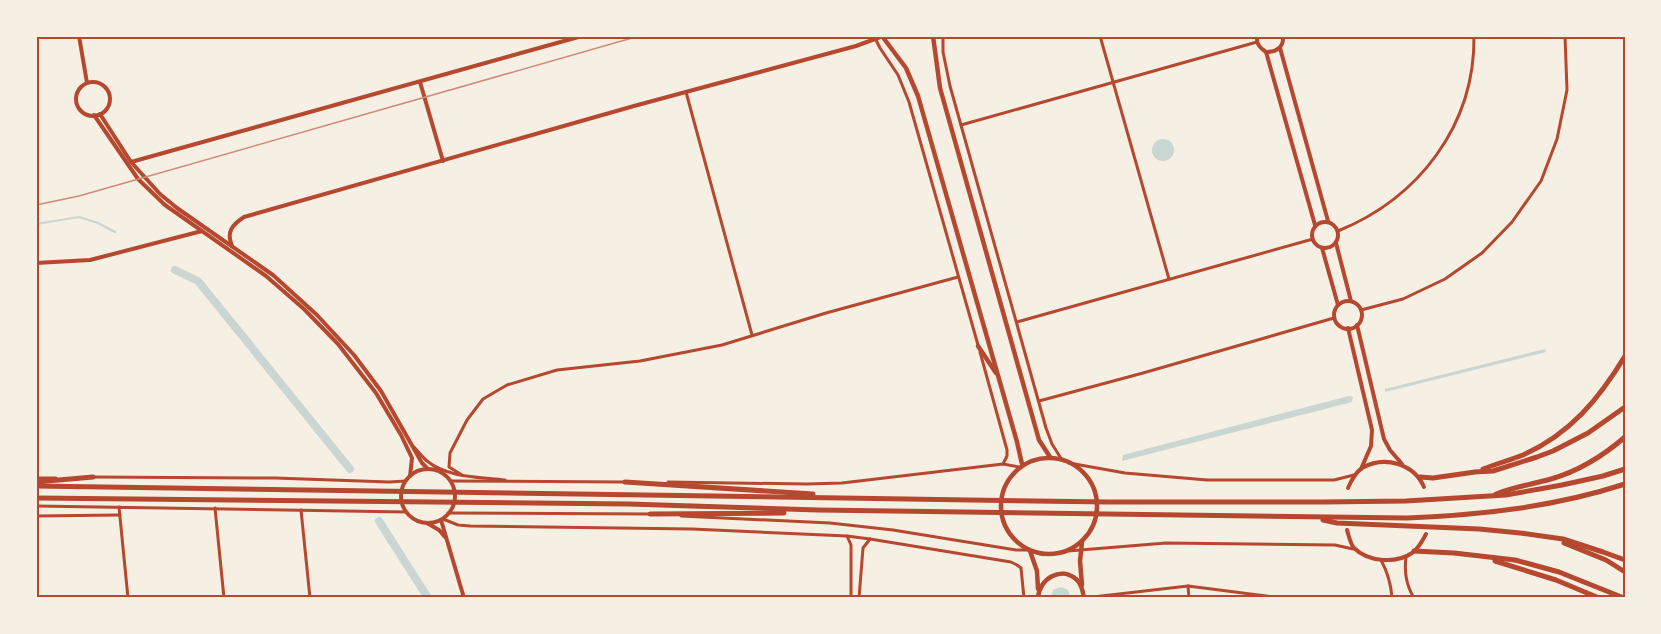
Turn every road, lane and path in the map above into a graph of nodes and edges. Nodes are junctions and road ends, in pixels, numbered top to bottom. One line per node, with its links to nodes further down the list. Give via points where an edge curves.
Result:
1 (79, 36): 16 (street)
2 (582, 36): 15 (street)
3 (883, 36): 11 (street); 45 (main road, via 906,68 918,96)
4 (933, 36): 50 (main road, via 940,88 1039,440)
5 (943, 36): 21 (street, via 943,52)
6 (1100, 36): 17 (street)
7 (1257, 36): 12 (street)
8 (1283, 36): 13 (street)
9 (1474, 36): 27 (street, via 1464,105 1445,143 1423,174 1389,204)
10 (1565, 36): 37 (street, via 1567,90 1557,140 1541,181 1512,222 1482,254 1445,279 1403,299)
11 (874, 38): 18 (street); 33 (street, via 898,75 909,102)
12 (1257, 42): 14 (street); 17 (street)
13 (1280, 48): 14 (street); 24 (street)
14 (1266, 52): 25 (street)
15 (420, 82): 22 (street); 23 (street)
16 (87, 83): 19 (street, via 97,82 106,87 110,99); 20 (street, via 78,90 76,100 81,110)
17 (1113, 83): 21 (street); 34 (street)
18 (686, 92): 22 (street); 42 (street)
19 (100, 114): 20 (street); 23 (street)
20 (94, 115): 26 (street, via 137,178 165,206)
21 (961, 125): 39 (street)
22 (443, 161): 30 (street, via 244,218 231,229)
23 (131, 162): 30 (street, via 152,187)
24 (1328, 222): 25 (street); 27 (street)
25 (1315, 225): 28 (street)
26 (202, 231): 32 (street, via 90,260); 61 (street, via 266,276 338,344 376,393 401,435 411,458)
27 (1338, 231): 29 (street)
28 (1313, 239): 31 (street); 34 (street)
29 (1335, 243): 31 (street); 35 (street)
30 (233, 248): 49 (street, via 273,274 354,355 381,391)
31 (1322, 248): 36 (street)
32 (36, 263)
33 (958, 277): 42 (street); 43 (street)
34 (1169, 279): 39 (street)
35 (1351, 301): 36 (street); 37 (street)
36 (1338, 305): 38 (street)
37 (1361, 310): 40 (street)
38 (1334, 318): 41 (street, via 1341,327); 46 (street)
39 (1017, 322): 46 (street)
40 (1357, 325): 41 (street); 54 (street, via 1384,440)
41 (1348, 328): 57 (street, via 1372,430 1371,446)
42 (752, 335): 60 (street, via 671,356 557,370 507,385 483,399 454,443 448,461 450,468)
43 (978, 345): 45 (main road); 53 (street, via 1007,450)
44 (1625, 356): 59 (highway, via 1597,398 1563,432 1522,455)
45 (999, 378): 55 (main road)
46 (1039, 401): 51 (street, via 1052,444)
47 (1625, 407): 59 (highway, via 1553,451 1493,471)
48 (1625, 437): 73 (highway, via 1571,472)
49 (410, 442): 56 (street); 60 (street, via 429,463)
50 (1050, 458): 51 (main road); 55 (main road, via 1034,459)
51 (1062, 460): 52 (main road)
52 (1069, 463): 62 (street, via 1207,480 1334,480); 95 (main road, via 1084,475 1095,499 1095,518)
53 (1003, 464): 55 (street); 69 (street, via 842,483)
54 (1402, 464): 57 (street, via 1381,463); 64 (street)
55 (1021, 466): 98 (main road, via 1006,482 1001,510 1012,536)
56 (428, 469): 61 (street); 65 (street)
57 (1361, 469): 62 (street)
58 (1625, 469): 73 (highway, via 1562,486)
59 (1476, 472): 64 (highway)
60 (462, 475): 68 (street)
61 (410, 476): 66 (street)
62 (1354, 476): 72 (street)
63 (93, 477): 66 (street); 67 (highway)
64 (1420, 477): 71 (street)
65 (450, 480): 68 (street); 82 (street, via 455,499)
66 (406, 481): 81 (street, via 401,497)
67 (36, 482): 75 (highway, via 365,492)
68 (525, 482): 69 (street)
69 (625, 482): 75 (highway)
70 (1625, 484): 86 (highway, via 1491,513)
71 (1424, 487)
72 (1348, 488)
73 (1492, 496): 75 (highway, via 1406,501 1108,502)
74 (36, 498): 80 (highway, via 629,504)
75 (857, 498)
76 (36, 506): 77 (street)
77 (119, 507): 78 (street); 84 (street)
78 (215, 508): 79 (street); 110 (street)
79 (301, 510): 81 (street); 111 (street)
80 (818, 510): 83 (highway); 86 (highway)
81 (406, 512): 88 (street)
82 (448, 513): 83 (street); 87 (street)
83 (650, 514): 98 (street, via 831,523)
84 (120, 515): 85 (street); 109 (street)
85 (36, 516)
86 (1316, 518): 92 (highway, via 1337,524 1479,529)
87 (442, 519): 88 (street); 91 (street, via 466,526); 94 (street)
88 (427, 524): 94 (street)
89 (1347, 530): 97 (street)
90 (1426, 534): 100 (street)
91 (847, 536): 93 (street); 113 (street, via 851,545)
92 (1551, 538): 104 (highway); 105 (highway)
93 (870, 539): 114 (street, via 863,548); 115 (street, via 1011,562 1021,568)
94 (447, 540): 112 (street)
95 (1082, 541): 96 (main road); 99 (main road)
96 (1081, 549): 97 (street, via 1166,543 1335,544); 99 (street); 107 (main road)
97 (1355, 549): 103 (street)
98 (1029, 550): 99 (main road, via 1049,555); 108 (main road)
99 (1068, 551)
100 (1414, 551): 101 (street); 102 (highway)
101 (1407, 556): 103 (street); 121 (street, via 1405,573)
102 (1476, 556): 122 (highway); 123 (highway, via 1515,560 1559,572)
103 (1380, 560): 119 (street, via 1387,571)
104 (1625, 560)
105 (1625, 572)
106 (1188, 586): 116 (street); 117 (street); 118 (street)
107 (1082, 588): 108 (main road, via 1077,580 1061,573 1045,580); 116 (main road)
108 (1038, 596)
109 (128, 598)
110 (224, 598)
111 (310, 598)
112 (464, 598)
113 (851, 598)
114 (859, 598)
115 (1024, 598)
116 (1084, 598)
117 (1189, 598)
118 (1282, 598)
119 (1392, 598)
120 (1398, 598): 121 (street)
121 (1412, 598)
122 (1599, 598)
123 (1624, 598)

